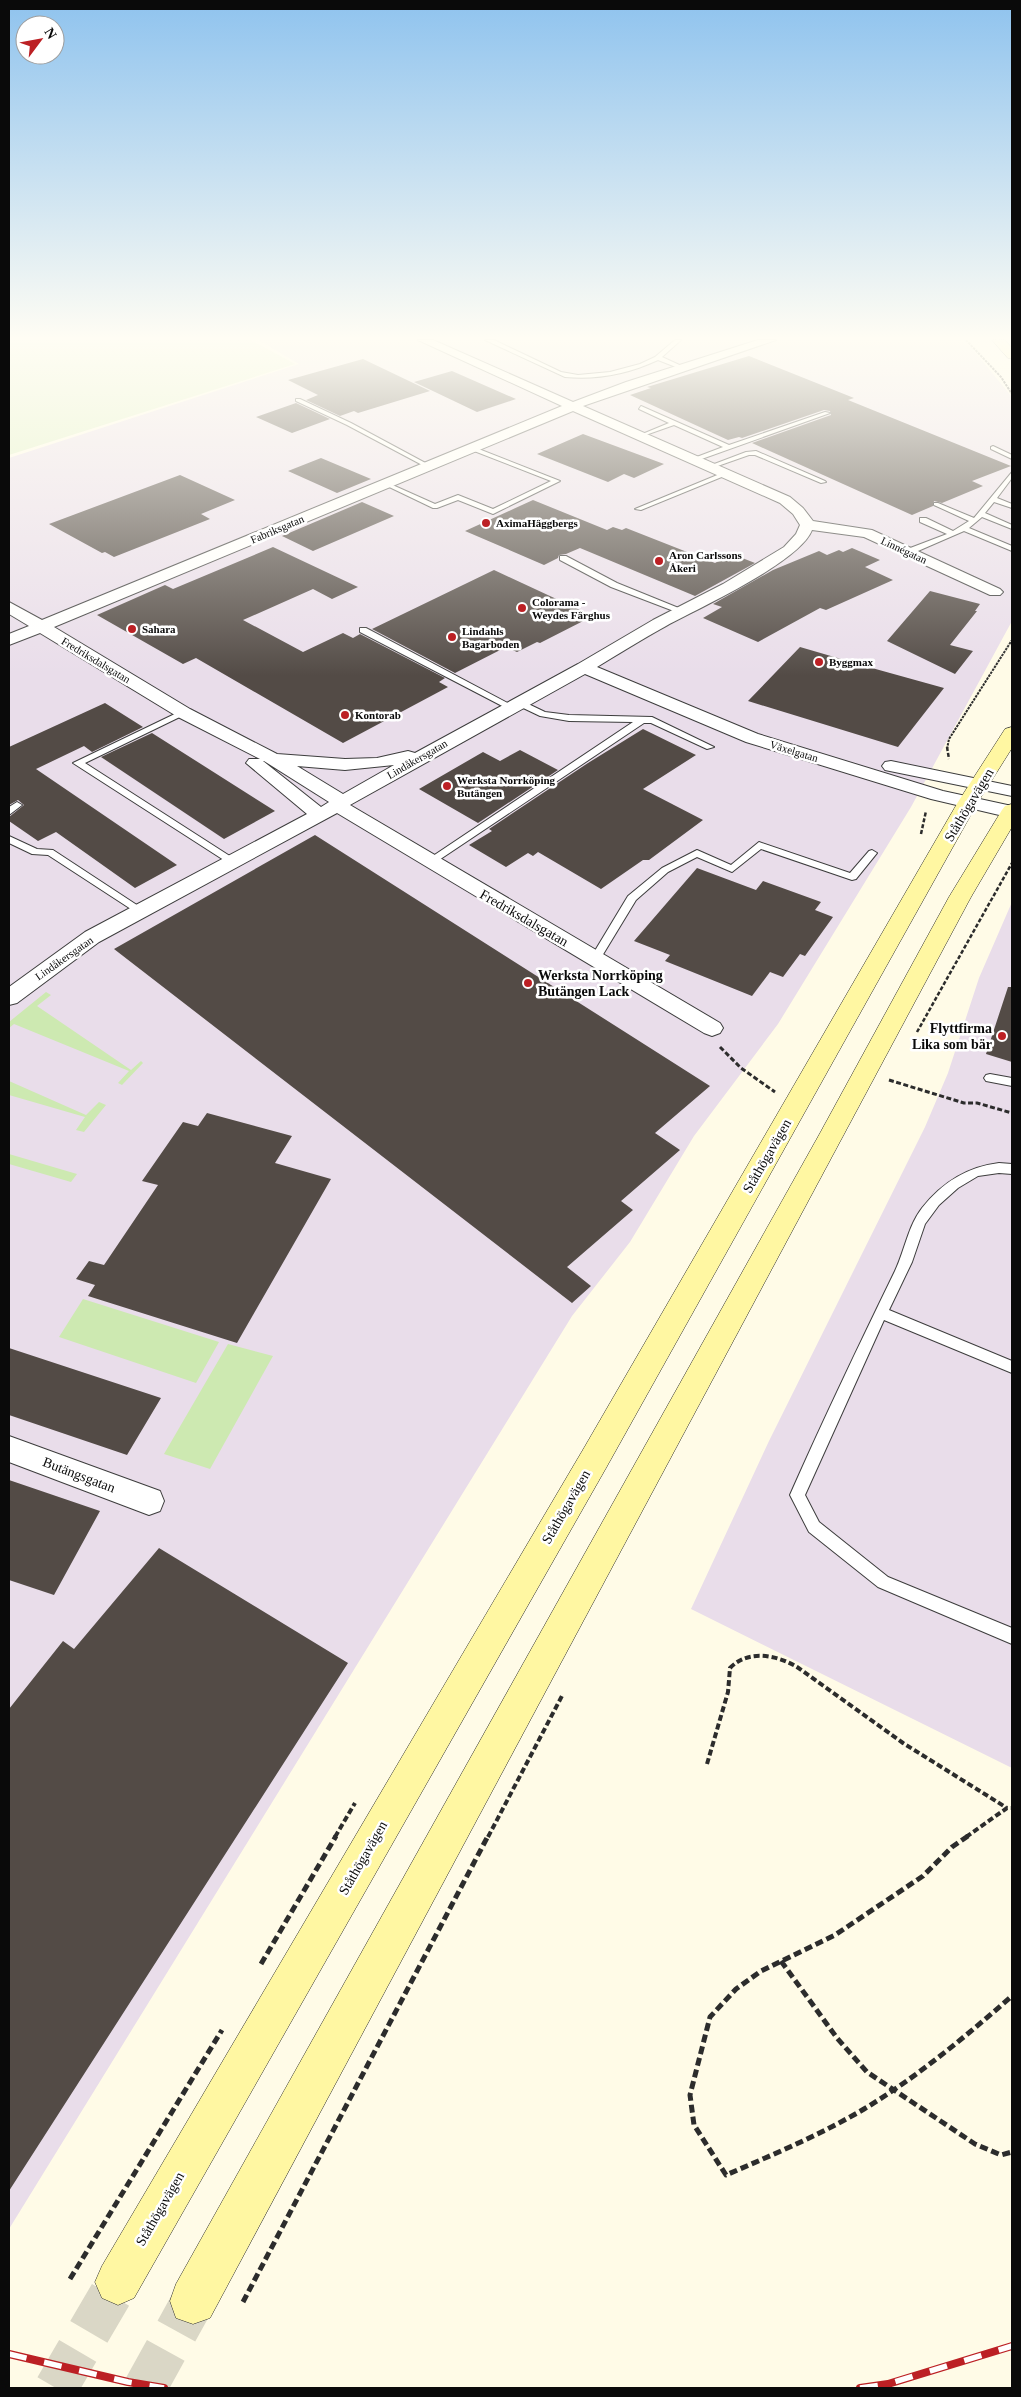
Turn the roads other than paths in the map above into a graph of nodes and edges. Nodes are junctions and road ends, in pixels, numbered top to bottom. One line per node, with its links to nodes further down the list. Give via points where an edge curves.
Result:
1 (401, 452): 7 (lane)
2 (462, 452): 7 (street, Fabriksgatan)
3 (481, 452): 12 (lane, via 557,481 493,512 458,498 435,507)
4 (679, 452): 6 (street, Linnégatan)
5 (715, 452): 6 (lane)
6 (696, 459): 8 (street, Linnégatan)
7 (428, 466): 12 (street, Fabriksgatan)
8 (712, 466): 9 (street, Linnégatan); 11 (lane, via 752,453)
9 (727, 472): 16 (lane); 18 (street, Linnégatan, via 785,500)
10 (1012, 474): 13 (lane)
11 (823, 482)
12 (386, 484): 30 (street, Fabriksgatan)
13 (993, 499): 15 (lane); 17 (lane)
14 (936, 504): 20 (lane)
15 (1012, 506)
16 (638, 509)
17 (981, 514): 20 (lane); 21 (lane)
18 (803, 519): 25 (street, Linnégatan, via 867,534); 29 (street, Lindåkersgatan, via 803,535 789,550)
19 (923, 520): 23 (lane)
20 (974, 521): 22 (lane)
21 (1012, 527)
22 (964, 528): 23 (lane); 24 (lane)
23 (953, 534): 25 (lane)
24 (1012, 549)
25 (908, 552): 27 (street, Linnégatan)
26 (563, 558): 29 (lane, via 614,585)
27 (995, 592)
28 (9, 606): 30 (street, Fredriksdalsgatan)
29 (682, 611): 33 (street, Lindåkersgatan)
30 (42, 626): 32 (street, Fabriksgatan); 36 (street, Fredriksdalsgatan)
31 (363, 630): 35 (lane)
32 (9, 640)
33 (607, 655): 34 (street, Lindåkersgatan); 42 (street, Växelgatan, via 652,684 744,725)
34 (584, 668): 35 (street, Lindåkersgatan); 42 (street, Växelgatan, via 752,738)
35 (516, 705): 37 (lane, via 569,718); 39 (street, Lindåkersgatan)
36 (184, 713): 41 (street, Fredriksdalsgatan); 45 (street, Fredriksdalsgatan, via 261,767); 49 (lane, via 78,763)
37 (642, 720): 40 (lane, via 652,720); 50 (lane)
38 (1012, 733): 42 (main road, Ståthögavägen)
39 (453, 739): 41 (street, Fredriksdalsgatan, via 393,761 353,765 312,764); 45 (street, Lindåkersgatan)
40 (710, 747)
41 (256, 751): 45 (street, Fredriksdalsgatan)
42 (959, 790): 44 (street, Växelgatan); 63 (main road, Ståthögavägen, via 595,1458)
43 (17, 805): 46 (lane)
44 (1012, 806): 64 (main road)
45 (333, 807): 49 (street, Lindåkersgatan); 50 (street, Fredriksdalsgatan)
46 (9, 812)
47 (9, 839): 51 (lane, via 35,852 50,852)
48 (872, 853): 52 (lane, via 852,877 759,845 732,869 697,853 665,870 632,898)
49 (233, 862): 51 (street, Lindåkersgatan)
50 (430, 862): 52 (street, Fredriksdalsgatan)
51 (141, 911): 53 (street, Lindåkersgatan, via 92,938)
52 (595, 959): 54 (street, Fredriksdalsgatan)
53 (9, 998)
54 (712, 1028)
55 (990, 1078): 56 (lane)
56 (1012, 1082)
57 (1012, 1169): 58 (lane, via 980,1169 962,1178 940,1196 924,1214 905,1265)
58 (881, 1313): 59 (lane); 62 (lane, via 797,1495 814,1527 883,1582)
59 (1012, 1367)
60 (9, 1449): 61 (street, Butängsgatan)
61 (149, 1501)
62 (1012, 1636)
63 (118, 2282)
64 (193, 2301)

